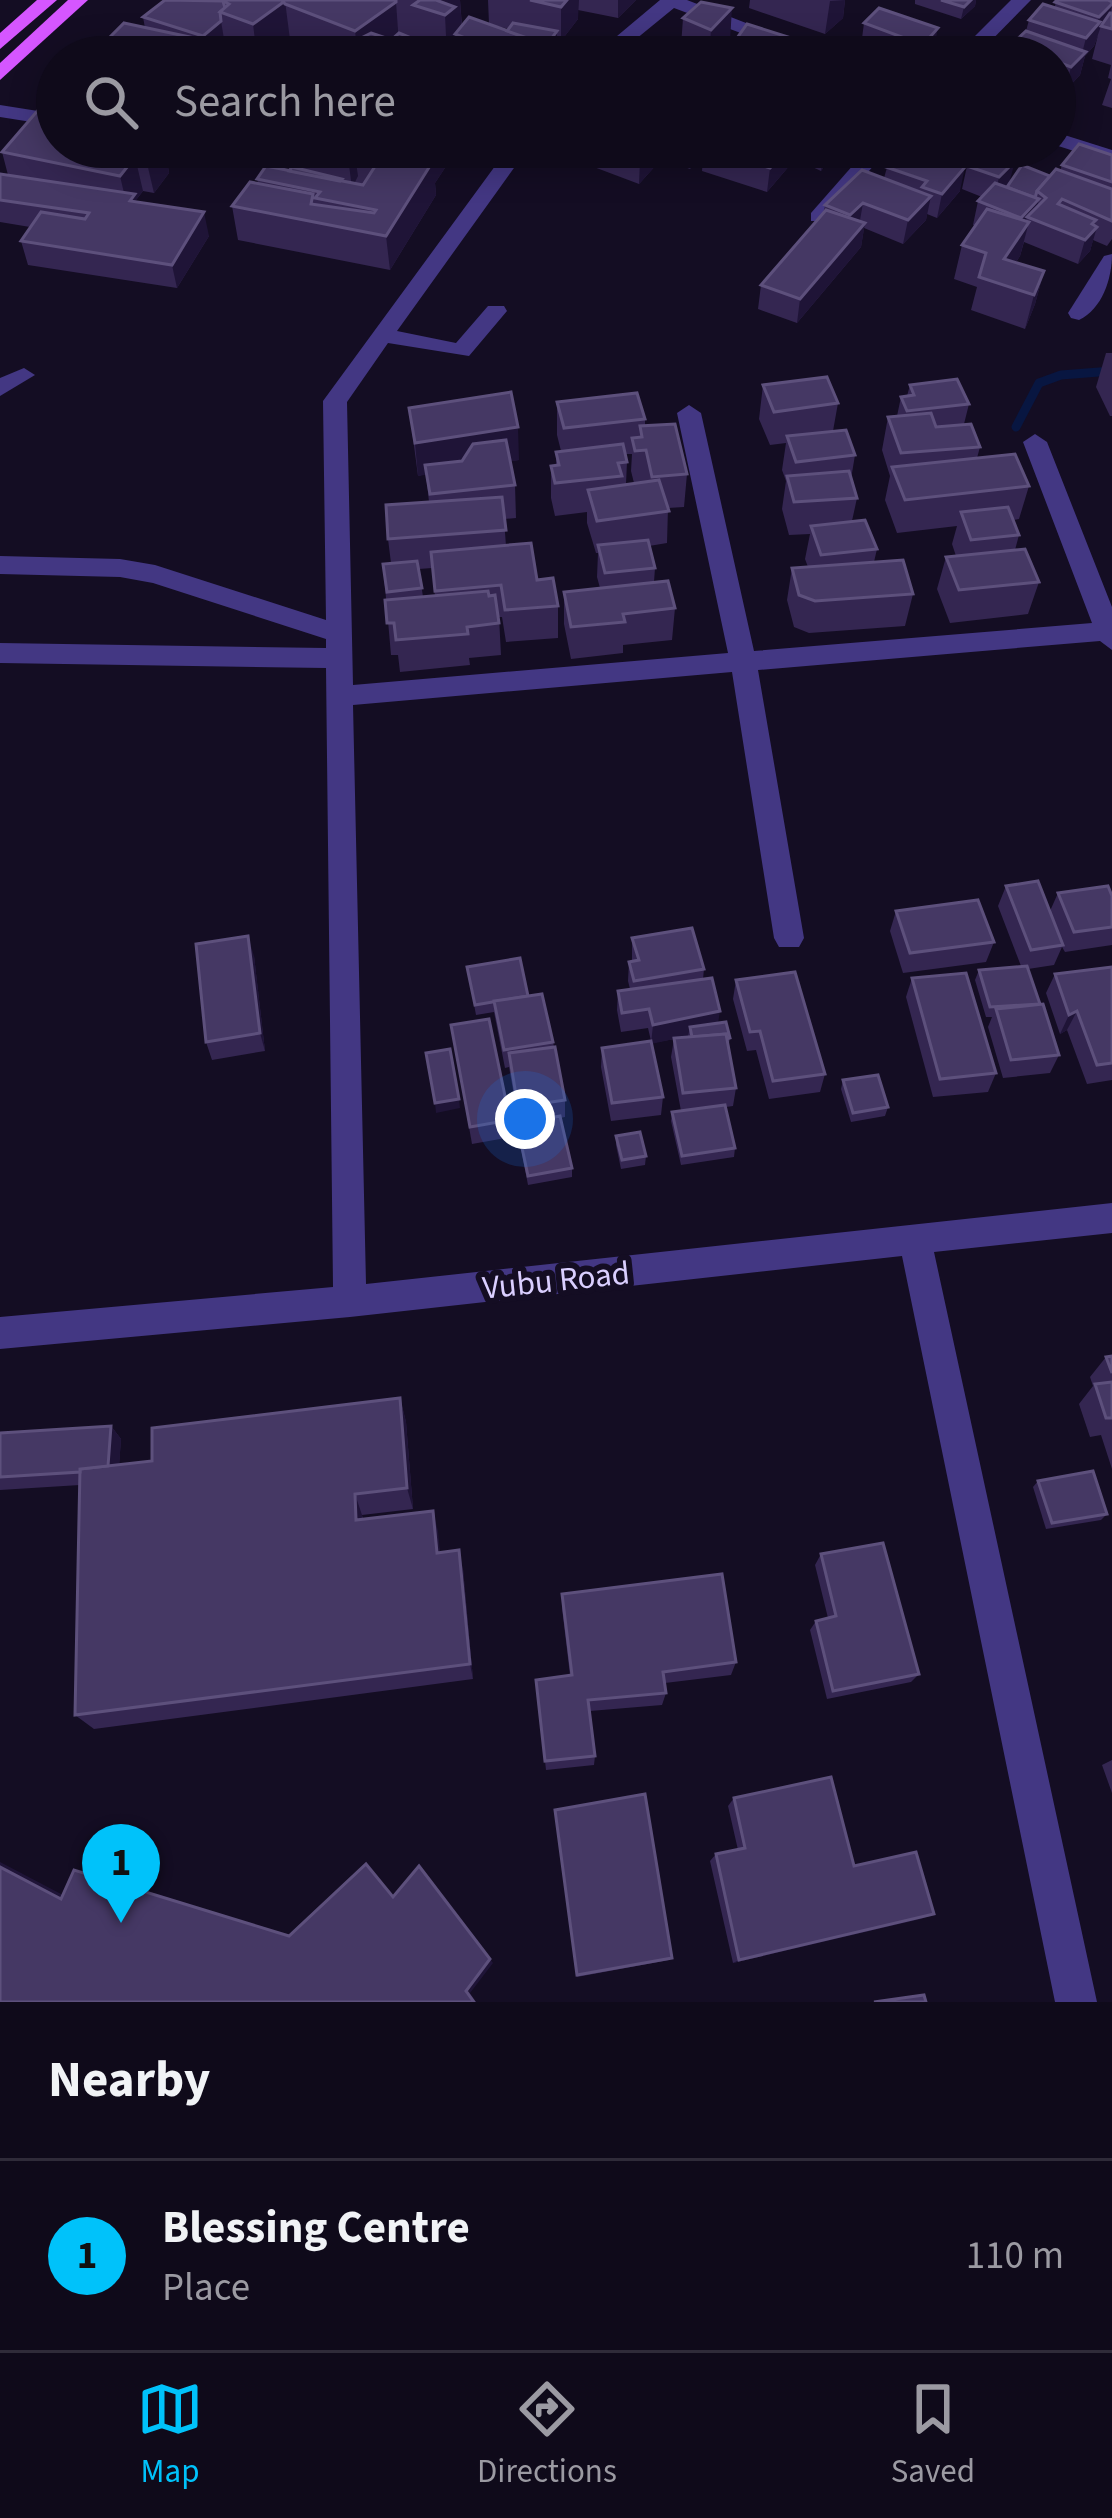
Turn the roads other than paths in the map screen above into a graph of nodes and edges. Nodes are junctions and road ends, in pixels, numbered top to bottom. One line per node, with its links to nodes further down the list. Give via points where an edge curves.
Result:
1 (48, 0): 10 (main road)
2 (79, 0): 5 (main road)
3 (672, 0): 6 (street); 7 (street)
4 (1022, 0): 8 (street)
5 (41, 36)
6 (628, 36)
7 (767, 36)
8 (985, 36)
9 (36, 40): 11 (main road)
10 (0, 43)
11 (0, 74)
12 (0, 111): 13 (street)
13 (36, 117)
14 (1076, 145): 15 (street)
15 (1112, 157)
16 (504, 168): 22 (street)
17 (861, 168): 18 (street)
18 (818, 217)
19 (1112, 262): 21 (street)
20 (496, 311): 22 (street, via 461,351)
21 (1079, 313)
22 (382, 335): 29 (street, via 334,401)
23 (24, 376): 24 (street)
24 (0, 388)
25 (689, 413): 31 (street)
26 (1035, 442): 28 (street)
27 (0, 565): 29 (street, via 154,574)
28 (1110, 635): 31 (street)
29 (337, 645): 30 (street); 32 (street)
30 (0, 653)
31 (743, 660): 32 (street); 33 (street)
32 (337, 696): 36 (street)
33 (789, 938)
34 (1112, 1218): 35 (street, Vubu Road)
35 (915, 1240): 36 (street, Vubu Road); 38 (street)
36 (350, 1301): 37 (street, Vubu Road)
37 (0, 1333)
38 (1076, 2002)

